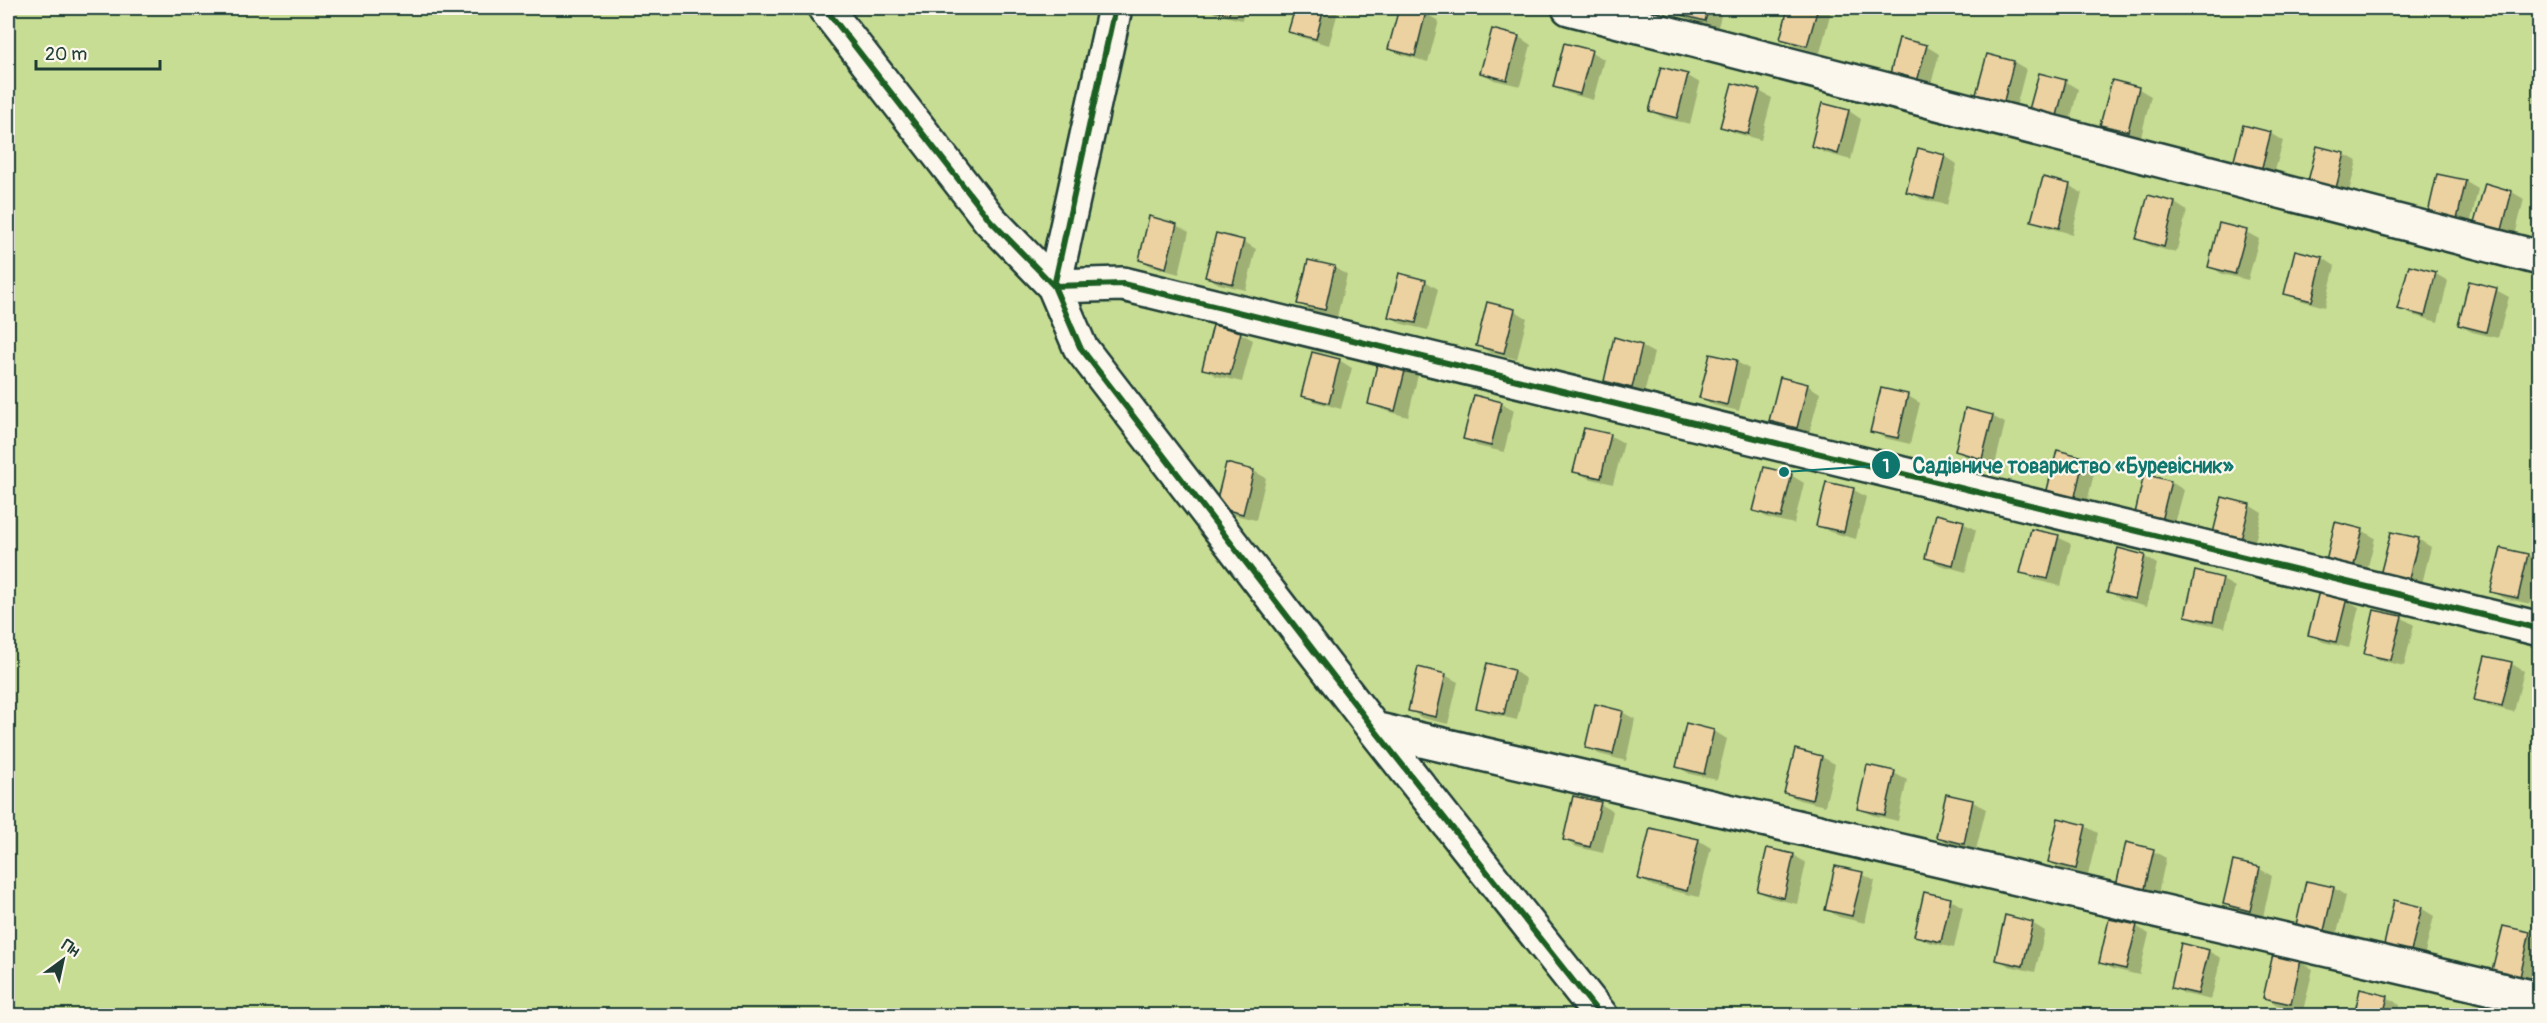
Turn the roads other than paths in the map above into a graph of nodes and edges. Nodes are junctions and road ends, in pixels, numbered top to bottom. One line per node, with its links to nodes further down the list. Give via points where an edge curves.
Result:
1 (825, 8): 5 (street, via 990,220)
2 (1115, 8): 5 (street)
3 (1569, 8): 4 (street)
4 (2540, 258)
5 (1054, 286): 6 (street, via 1124,284); 7 (street, via 1080,347)
6 (2540, 629)
7 (1374, 729): 8 (street); 9 (street)
8 (2540, 999)
9 (1601, 1016)

